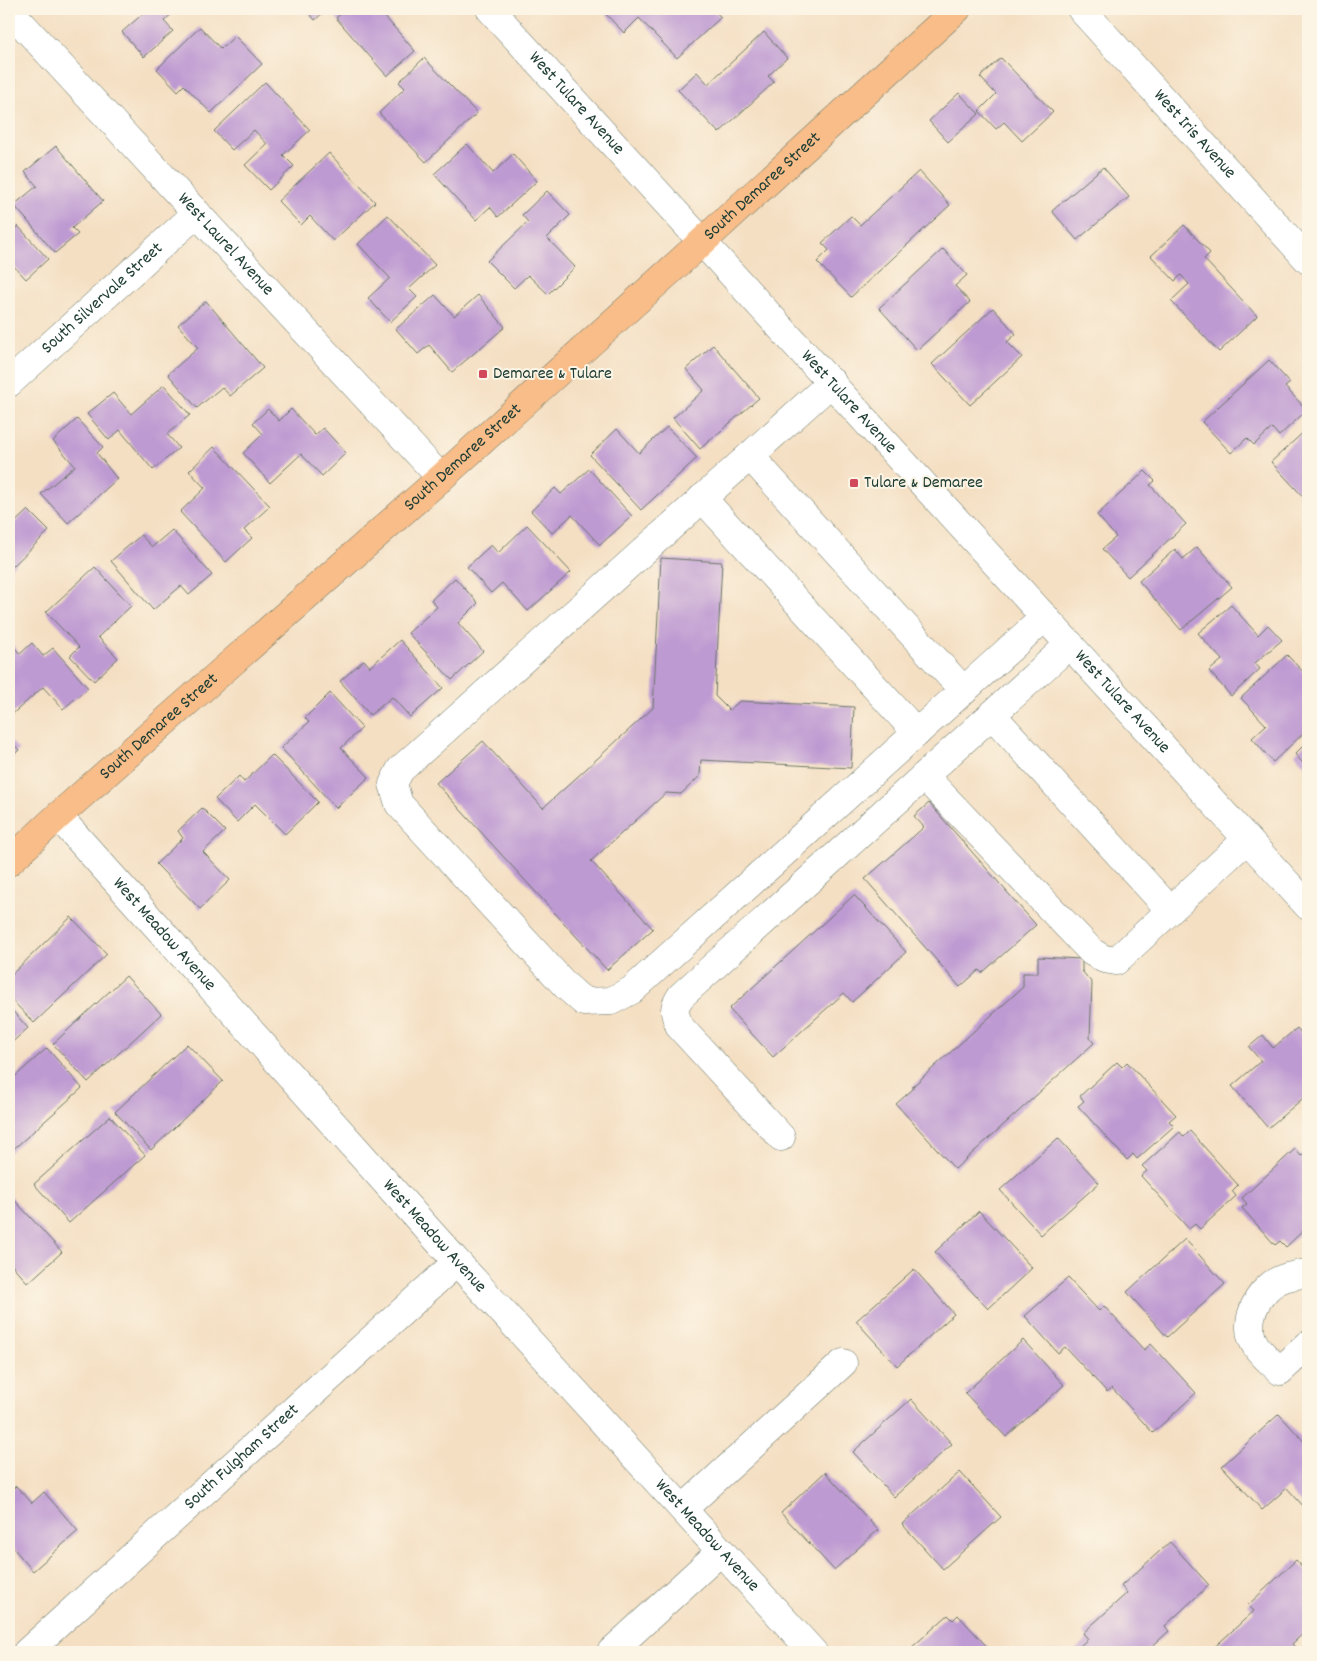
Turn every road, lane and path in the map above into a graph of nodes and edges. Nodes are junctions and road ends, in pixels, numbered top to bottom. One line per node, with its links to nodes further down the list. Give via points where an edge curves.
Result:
1 (490, 9): 6 (street, West Tulare Avenue)
2 (957, 9): 6 (main road, South Demaree Street)
3 (1080, 9): 7 (street, West Iris Avenue)
4 (9, 10): 5 (street, West Laurel Avenue)
5 (197, 213): 9 (street, South Silvervale Street); 11 (street, West Laurel Avenue)
6 (703, 241): 8 (street, West Tulare Avenue); 11 (main road, South Demaree Street)
7 (1308, 260)
8 (832, 382): 10 (street); 13 (street, West Tulare Avenue)
9 (9, 383)
10 (750, 456): 12 (street); 15 (street)
11 (441, 478): 19 (main road, South Demaree Street)
12 (702, 498): 17 (street); 17 (street, via 400,770 393,784 400,804 552,972 584,1002 611,1001 632,990)
13 (1046, 617): 14 (street, West Tulare Avenue); 15 (street)
14 (1070, 644): 16 (street); 20 (street, West Tulare Avenue)
15 (964, 691): 17 (street)
16 (992, 714): 18 (street); 23 (street)
17 (917, 733)
18 (924, 776): 23 (street, via 1092,952 1104,959 1116,961); 24 (street, via 681,996 675,1005 674,1013 680,1027)
19 (58, 816): 21 (main road, South Demaree Street); 25 (street, West Meadow Avenue)
20 (1247, 839): 22 (street, West Tulare Avenue); 23 (street)
21 (9, 862)
22 (1308, 906)
23 (1170, 910)
24 (781, 1137)
25 (457, 1262): 29 (street, West Meadow Avenue); 31 (street, South Fulgham Street)
26 (1308, 1273): 27 (street, via 1288,1276 1269,1286 1254,1306 1249,1324 1255,1345 1280,1371)
27 (1308, 1345)
28 (843, 1363): 29 (street)
29 (683, 1509): 30 (street, West Meadow Avenue)
30 (721, 1551): 32 (street); 33 (street, West Meadow Avenue)
31 (27, 1652)
32 (611, 1652)
33 (813, 1652)

